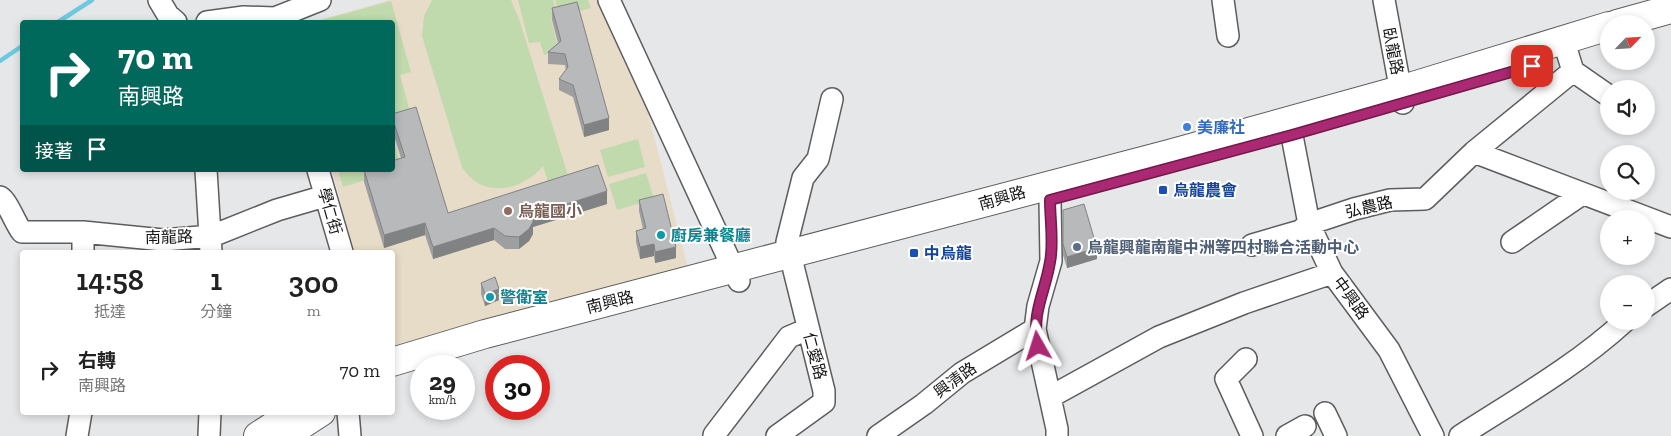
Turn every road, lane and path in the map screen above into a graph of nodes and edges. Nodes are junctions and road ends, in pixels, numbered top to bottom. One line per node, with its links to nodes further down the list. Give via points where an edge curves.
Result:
1 (159, 0): 9 (street)
2 (320, 0): 7 (street)
3 (609, 0): 37 (street)
4 (1223, 0): 14 (street)
5 (1384, 0): 18 (street, 臥龍路)
6 (1671, 9): 8 (main road)
7 (273, 14): 10 (street)
8 (1649, 15)
9 (174, 20)
10 (222, 20)
11 (1671, 26): 12 (main road)
12 (1655, 30)
13 (1600, 32): 16 (main road, 南興路)
14 (1228, 36)
15 (1600, 46): 16 (main road, 南興路)
16 (1568, 55): 17 (street); 18 (main road, 南興路); 21 (street, 弘農路)
17 (1600, 87)
18 (1402, 96): 20 (main road, 南興路)
19 (832, 99): 35 (street, 仁愛路, via 818,159 803,178 787,242)
20 (1290, 128): 24 (main road, 南興路); 28 (street, 中興路)
21 (1474, 152): 25 (street); 28 (street, 弘農路, via 1425,198 1390,200)
22 (206, 172): 32 (street)
23 (319, 172): 26 (street, 學仁街)
24 (1048, 193): 35 (main road, 南興路); 41 (street, via 1051,261)
25 (1582, 194): 29 (street); 31 (street)
26 (325, 196): 32 (street, 南龍路, via 277,210); 34 (street, 學仁街)
27 (0, 197): 30 (street, 南龍路, via 22,232)
28 (1308, 224): 33 (street, 弘農路, via 1300,231); 36 (street, 中興路)
29 (1671, 227)
30 (83, 242): 32 (street, 南龍路, via 163,240)
31 (1512, 242)
32 (212, 244)
33 (1252, 245)
34 (341, 250)
35 (791, 261): 37 (main road, 南興路); 40 (street, 仁愛路)
36 (1332, 273): 48 (street, via 1159,337); 57 (street, 中興路, via 1389,350)
37 (737, 276): 43 (main road, 南興路); 45 (main road, 南興路, via 485,334)
38 (1671, 289): 39 (street)
39 (1655, 300)
40 (808, 328): 56 (street, via 789,337); 63 (street, 仁愛路, via 824,402)
41 (1035, 329): 48 (street); 64 (street, 興清路, via 962,373)
42 (1614, 330): 67 (street, via 1590,350)
43 (467, 355)
44 (1246, 359): 55 (street, via 1226,379)
45 (395, 361)
46 (410, 372): 47 (main road)
47 (395, 377)
48 (1050, 397): 65 (street)
49 (1325, 413): 66 (street)
50 (80, 415): 58 (street)
51 (210, 415): 59 (street)
52 (290, 415): 60 (main road)
53 (317, 415): 61 (main road)
54 (348, 415): 62 (street)
55 (1248, 434)
56 (714, 435)
57 (1432, 435)
58 (77, 436)
59 (209, 436)
60 (258, 436)
61 (284, 436)
62 (350, 436)
63 (777, 436)
64 (878, 436)
65 (1057, 436)
66 (1336, 436)
67 (1460, 436)

